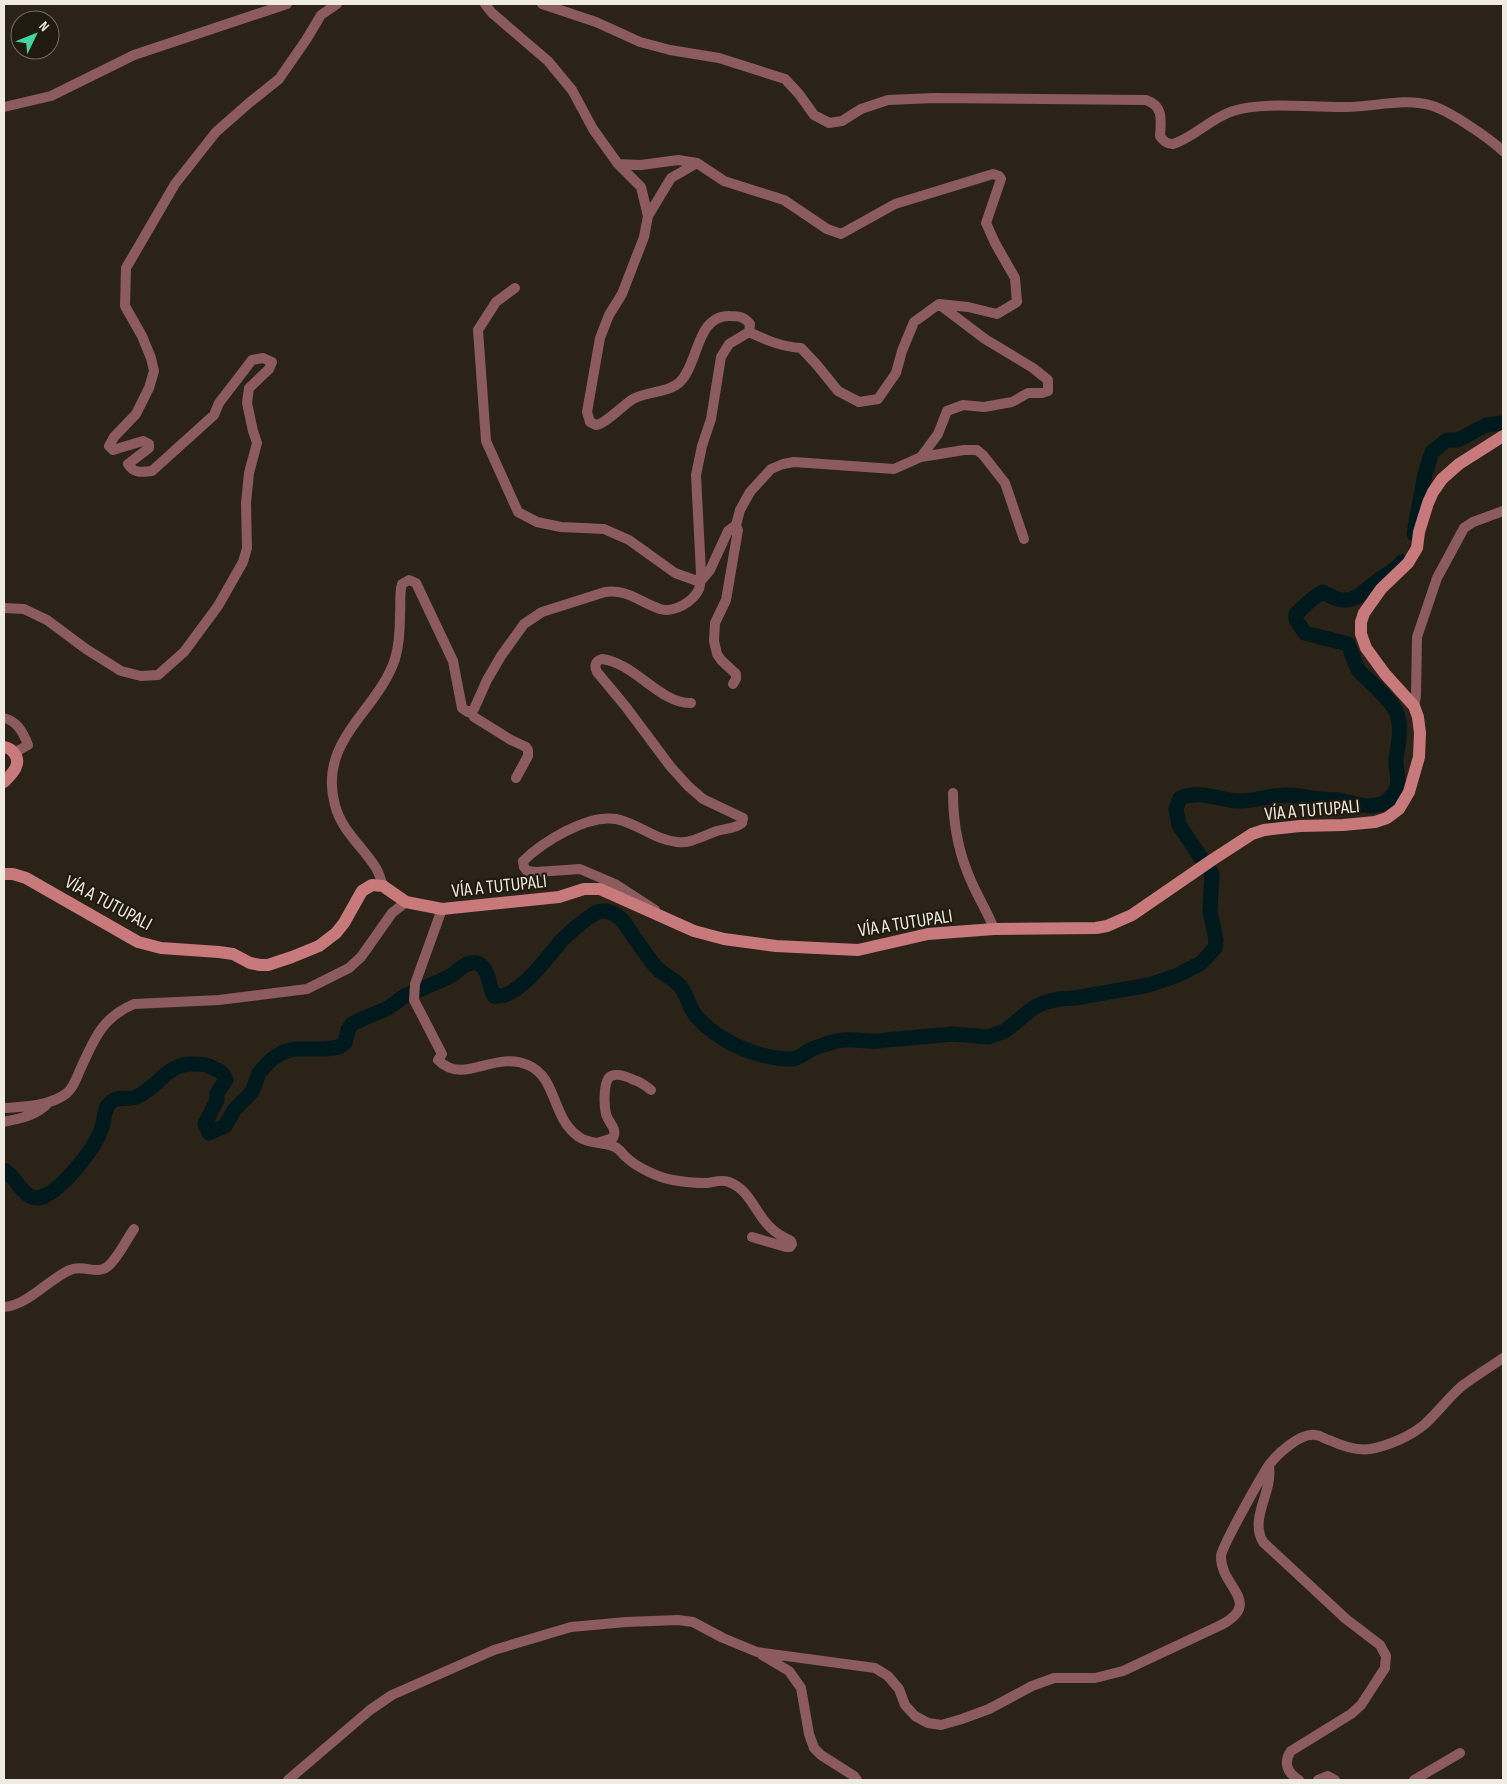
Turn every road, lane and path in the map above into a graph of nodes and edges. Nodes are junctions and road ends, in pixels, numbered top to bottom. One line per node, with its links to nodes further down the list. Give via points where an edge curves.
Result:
1 (288, 4): 5 (street, via 134,55 51,96)
2 (337, 4): 19 (street, via 321,15 279,79 216,132 175,184 126,268 125,306 142,336 154,371 136,414 109,446 113,450 143,441 150,444 128,464 131,469 152,471 214,415 219,403 252,360 264,358 272,362 249,388 247,403 257,443 249,473 247,548 243,562 218,606 184,652 158,675 121,672 46,620 24,609)
3 (485, 4): 8 (street, via 548,60 572,90)
4 (542, 4): 6 (street, via 647,44 719,58 785,79 814,115 829,123 842,121 861,109 888,100 1146,100 1158,108 1160,136 1170,144 1243,108 1414,103 1448,113)
5 (4, 107)
6 (1503, 151)
7 (697, 163): 8 (street, via 678,160 641,165); 9 (street, via 671,178); 11 (street, via 724,181 784,200 827,229 841,234 895,204 993,174 999,176 1002,179 986,223 1015,278 1018,302 997,314)
8 (618, 164): 9 (street, via 640,187)
9 (648, 216): 12 (street, via 644,237 622,294 600,338 587,412 590,422 603,424 636,398 675,385 690,366 706,328 722,315 746,319)
10 (515, 288): 18 (street, via 496,302 478,330 486,441 518,512 545,524 604,529 629,540 675,574)
11 (939, 304): 12 (street, via 914,322 896,373 878,399 872,400 858,402 838,391 801,348 790,348); 14 (street, via 984,338 1033,368 1048,380 1048,391 1028,393 1012,402 984,407 963,405 947,411 938,434)
12 (750, 332): 18 (street, via 729,344 721,357 711,419 698,462)
13 (1503, 436): 22 (street, VÍA A TUTUPALI, via 1442,479 1428,502 1417,548 1408,562 1381,588 1361,622 1366,648)
14 (921, 457): 16 (street, via 894,469 783,464 770,469 750,492); 17 (street, via 977,450 1004,483)
15 (1503, 511): 22 (street, via 1464,528 1437,578 1417,637)
16 (736, 525): 18 (street, via 728,531 710,570); 20 (street, via 738,530 726,600 715,623 714,641 721,660 736,674)
17 (1024, 539)
18 (700, 582): 23 (street, via 691,600 672,609 662,610 616,591 549,609 535,616 508,645)
19 (4, 608)
20 (733, 684)
21 (691, 703): 33 (street, via 682,703 657,690 610,660 602,659 596,664 596,672 688,786 709,802 743,818 742,823 678,843 615,819 596,820 551,840 523,861 527,871 580,869 623,889)
22 (1414, 706): 34 (street, VÍA A TUTUPALI, via 1420,733 1419,757 1406,800 1387,818 1366,823 1264,830 1252,834 1132,916 1107,926)
23 (470, 712): 26 (street, via 526,747 528,756); 30 (street, via 462,708 453,661 416,583 406,580 400,591 395,658 381,687 344,740 337,755 332,782 340,819 377,869)
24 (4, 718): 25 (street, via 13,720 28,745)
25 (9, 750): 27 (street, via 17,757 18,764)
26 (516, 778)
27 (4, 782)
28 (953, 793): 34 (street, via 959,847)
29 (4, 874): 30 (street, VÍA A TUTUPALI, via 26,878 138,942 161,948 233,954 260,965 292,958 319,946 344,923 362,891 372,886)
30 (383, 886): 31 (street, VÍA A TUTUPALI)
31 (406, 902): 32 (street, VÍA A TUTUPALI); 36 (street, via 392,913 361,957 349,968 306,989 219,1000 134,1004 122,1009 105,1022 68,1092)
32 (442, 910): 33 (street, VÍA A TUTUPALI, via 559,897 584,889 600,889); 39 (street, via 414,989 414,1000 442,1054 438,1060 451,1069 461,1071 503,1060 528,1064 542,1074 567,1126 586,1142)
33 (660, 916): 34 (street, VÍA A TUTUPALI, via 694,931 724,939 776,946 858,950 928,934)
34 (994, 929)
35 (651, 1090): 39 (street, via 626,1076 608,1078 605,1112 615,1134 614,1138)
36 (50, 1101): 37 (street); 38 (street, via 29,1117)
37 (4, 1108)
38 (4, 1122)
39 (597, 1143): 41 (street, via 614,1146 660,1178 685,1182 730,1182 755,1205 771,1229 792,1244 786,1247)
40 (134, 1229): 42 (street, via 105,1269 70,1270 27,1298)
41 (752, 1237)
42 (4, 1308)
43 (1503, 1358): 44 (street, via 1462,1386 1424,1426 1397,1440 1369,1449 1346,1448 1315,1434 1282,1450)
44 (1269, 1466): 45 (street, via 1221,1555 1225,1575 1241,1603 1239,1611 1221,1626 1123,1671 1095,1678 1054,1678 989,1709 941,1725 915,1716 888,1676 875,1668); 49 (street, via 1270,1476 1258,1526 1263,1542 1380,1645 1386,1660 1366,1700 1356,1710 1291,1751 1286,1760 1287,1766 1290,1774)
45 (757, 1652): 47 (street, via 693,1622 626,1622 571,1627 494,1650 392,1694); 48 (street, via 790,1671 801,1688 814,1748)
46 (1460, 1753): 52 (street)
47 (288, 1780)
48 (856, 1780)
49 (1299, 1780)
50 (1318, 1780): 51 (street, via 1328,1776)
51 (1335, 1780)
52 (1414, 1780)

